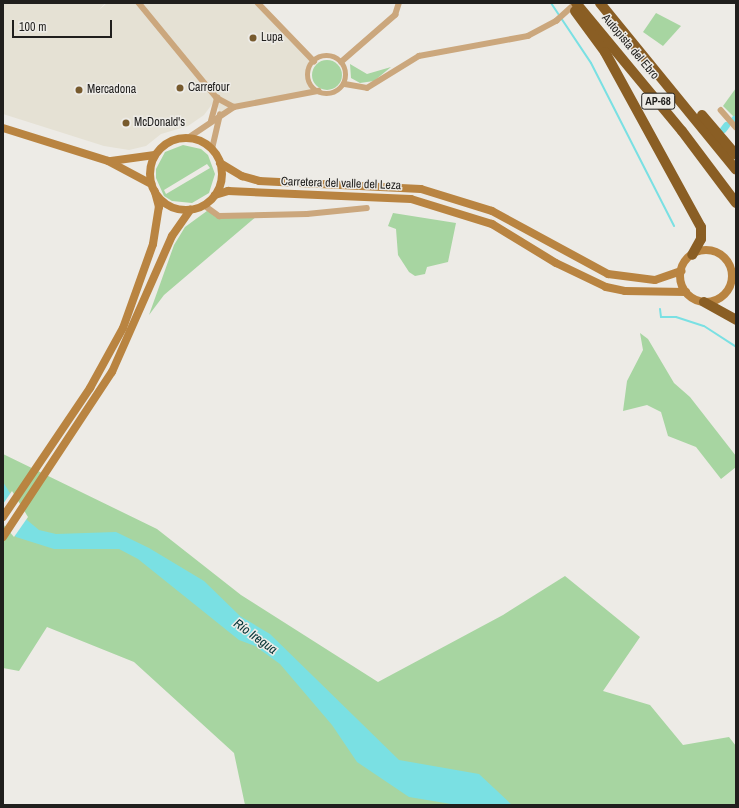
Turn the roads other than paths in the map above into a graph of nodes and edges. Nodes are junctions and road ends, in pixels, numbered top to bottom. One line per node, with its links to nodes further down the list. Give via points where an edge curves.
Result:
1 (138, 3): 13 (street)
2 (258, 3): 7 (street)
3 (600, 3): 26 (highway, Autopista del Ebro / AP-68)
4 (603, 3): 23 (highway)
5 (399, 4): 8 (street, via 395,15)
6 (573, 5): 10 (street, via 556,21 514,40 419,56 367,88); 30 (highway, Autopista del Ebro / AP-68, via 682,131); 34 (highway, via 605,52 701,227 701,239)
7 (314, 61): 8 (street, via 325,56); 9 (street)
8 (341, 62): 10 (street, via 345,70)
9 (309, 80): 11 (street); 12 (street)
10 (344, 84): 11 (street, via 334,92)
11 (318, 91): 12 (street)
12 (304, 92): 14 (street)
13 (217, 98): 14 (street); 17 (street)
14 (234, 108): 16 (street)
15 (721, 110): 18 (street)
16 (220, 115): 17 (street); 21 (street)
17 (211, 121): 20 (street)
18 (736, 127)
19 (3, 128): 24 (main road)
20 (188, 138): 21 (main road); 22 (main road, via 168,142)
21 (212, 149): 25 (main road)
22 (155, 154): 24 (main road); 27 (main road, via 151,166)
23 (736, 155)
24 (108, 161): 27 (main road)
25 (220, 163): 29 (main road, via 221,183); 35 (main road, Carretera del valle del Leza, via 242,176 260,181 420,189 492,211 608,274 655,280)
26 (736, 170)
27 (151, 184): 28 (main road)
28 (155, 192): 33 (main road, via 170,206); 42 (main road, via 159,207 153,244 122,328 90,388)
29 (215, 195): 31 (main road); 37 (main road, Carretera del valle del Leza, via 228,191 361,195 426,202 492,224 556,263 606,287 625,291)
30 (736, 203)
31 (204, 205): 32 (street, via 219,216 259,213 307,214); 33 (main road)
32 (367, 208)
33 (190, 210): 43 (main road, via 169,242 134,329 112,372)
34 (692, 255): 35 (main road); 36 (main road, via 707,251 721,255 731,268)
35 (681, 271): 37 (main road)
36 (734, 283): 38 (main road)
37 (686, 292): 40 (main road)
38 (726, 292): 39 (main road); 40 (main road, via 718,299)
39 (736, 292)
40 (704, 302): 41 (highway)
41 (736, 320)
42 (3, 517)
43 (3, 537)

